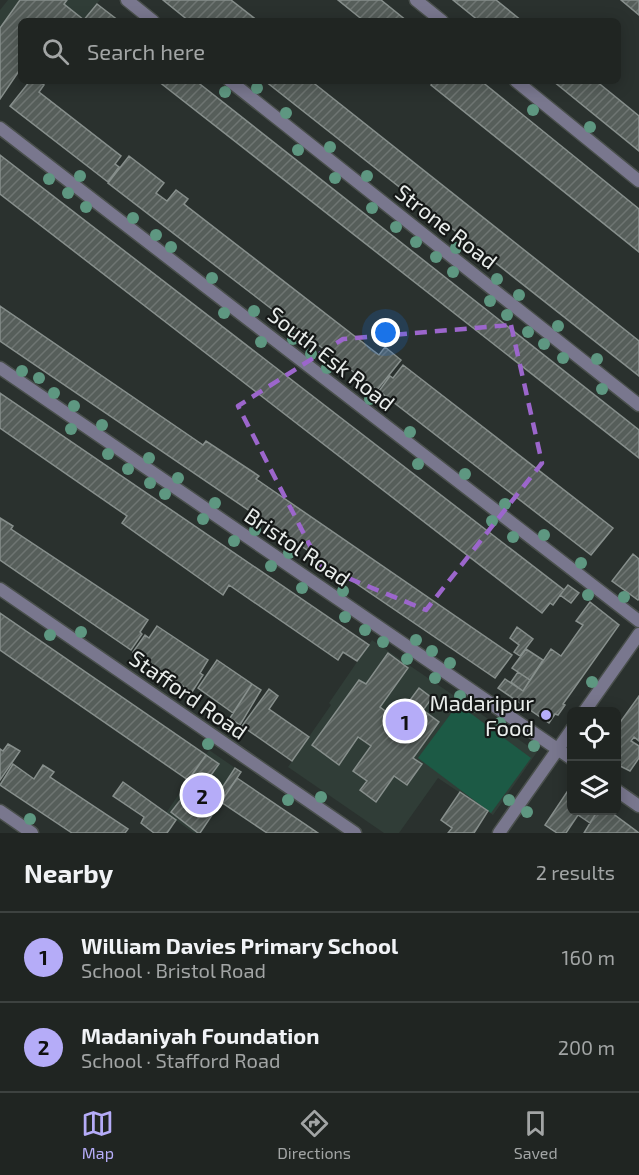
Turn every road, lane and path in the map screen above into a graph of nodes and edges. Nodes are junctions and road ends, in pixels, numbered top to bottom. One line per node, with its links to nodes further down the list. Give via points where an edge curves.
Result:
1 (127, 0): 3 (street)
2 (416, 0): 4 (street)
3 (149, 18)
4 (438, 18)
5 (234, 84): 10 (street, Strone Road)
6 (520, 84): 8 (street)
7 (0, 128): 12 (street, South Esk Road)
8 (639, 181)
9 (0, 368): 16 (street, Bristol Road)
10 (639, 405)
11 (0, 589): 22 (street, Stafford Road)
12 (639, 621)
13 (639, 634): 14 (street)
14 (587, 707)
15 (567, 736): 16 (street)
16 (557, 749): 17 (street, Bristol Road); 23 (street)
17 (567, 756)
18 (621, 793): 19 (street)
19 (639, 806)
20 (0, 811): 21 (street)
21 (32, 833)
22 (355, 833)
23 (499, 833)

